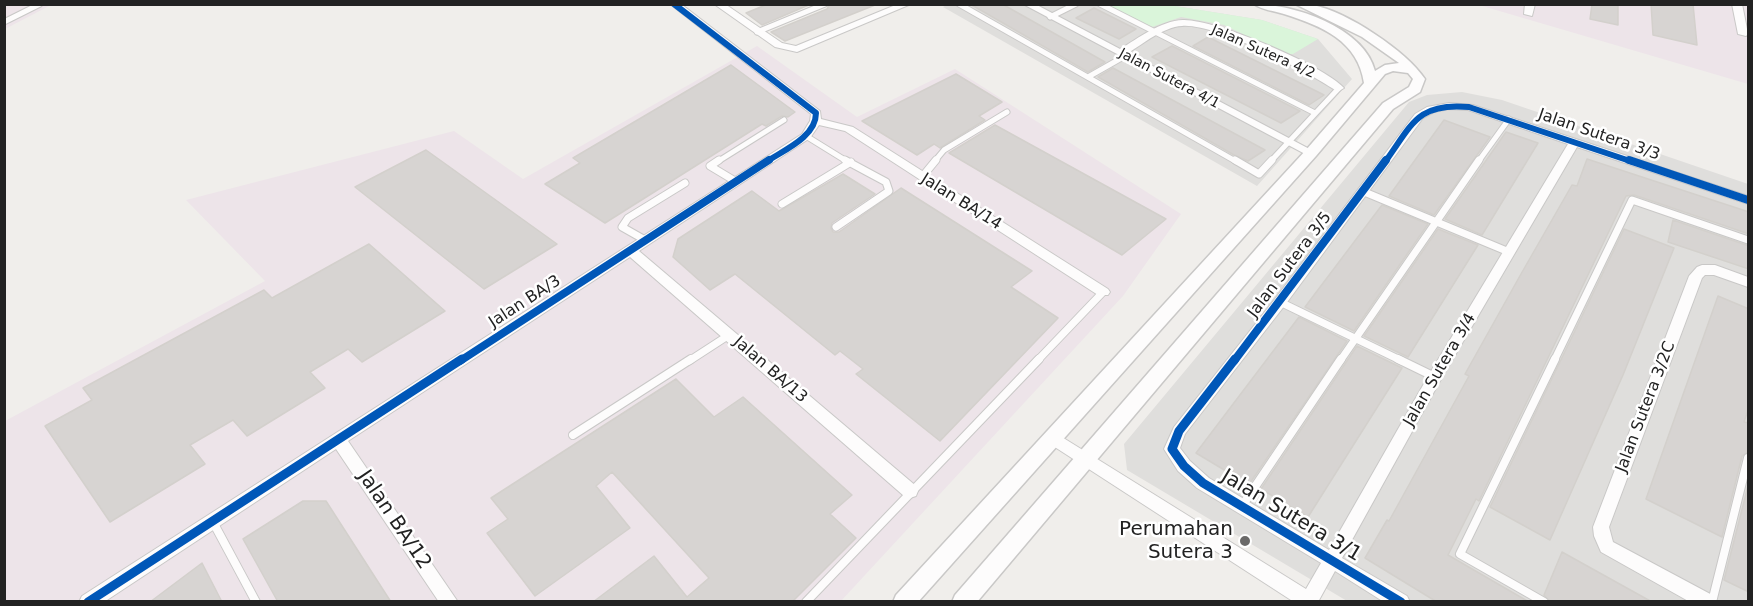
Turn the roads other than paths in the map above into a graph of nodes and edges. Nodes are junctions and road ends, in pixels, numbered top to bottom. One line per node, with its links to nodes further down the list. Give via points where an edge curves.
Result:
1 (40, 4): 15 (lane)
2 (674, 4): 30 (street, via 806,104 816,113)
3 (742, 4): 13 (street)
4 (825, 4): 17 (lane)
5 (907, 4): 17 (street, via 797,48 778,45)
6 (959, 4): 22 (lane)
7 (1027, 4): 14 (street, Jalan Sutera 4/1)
8 (1076, 4): 14 (lane)
9 (1100, 4): 18 (lane)
10 (1259, 4): 16 (street)
11 (1737, 4): 19 (street)
12 (1301, 5): 16 (street); 21 (street, via 1349,26 1406,61)
13 (723, 7): 17 (street)
14 (1050, 17): 20 (street, Jalan Sutera 4/1)
15 (4, 22)
16 (1314, 22): 23 (street, via 1336,32 1355,48 1367,64)
17 (757, 32)
18 (1156, 33): 20 (street, Jalan Sutera 4/2); 24 (street, Jalan Sutera 4/2, via 1184,23 1211,27); 27 (lane)
19 (1743, 34)
20 (1123, 55): 22 (lane); 32 (street, Jalan Sutera 4/1)
21 (1415, 71): 23 (street, via 1388,67); 59 (street, via 1419,79 1415,89 1388,106)
22 (1088, 77): 32 (lane, via 1259,174)
23 (1370, 84): 34 (street)
24 (1339, 88): 27 (lane)
25 (1438, 106): 28 (street, Jalan Sutera 3/3, via 1469,107); 39 (street, Jalan Sutera 3/5, via 1419,117)
26 (1007, 112): 36 (lane, via 944,150)
27 (1315, 113): 32 (lane)
28 (1509, 119): 33 (street, Jalan Sutera 3/3); 42 (lane)
29 (784, 120): 37 (lane, via 710,166)
30 (816, 121): 31 (street, Jalan BA/3); 36 (street, Jalan BA/14, via 849,129)
31 (806, 136): 35 (lane); 37 (street, Jalan BA/3)
32 (1289, 141): 34 (street, Jalan Sutera 4/1)
33 (1575, 141): 40 (street, Jalan Sutera 3/3); 47 (street, Jalan Sutera 3/4)
34 (1311, 153): 55 (street)
35 (851, 162): 41 (lane); 43 (lane, via 886,182 889,191)
36 (921, 177): 49 (street, Jalan BA/14)
37 (735, 182): 44 (street, Jalan BA/3)
38 (685, 183): 44 (lane, via 628,218 622,227)
39 (1362, 191): 42 (lane); 50 (street, Jalan Sutera 3/5)
40 (1749, 200)
41 (782, 204)
42 (1435, 221): 47 (lane); 52 (lane)
43 (836, 227)
44 (645, 240): 46 (street, Jalan BA/3)
45 (1749, 240): 72 (lane, via 1632,200 1460,554)
46 (630, 250): 51 (street, Jalan BA/13); 56 (street, Jalan BA/3)
47 (1509, 252): 53 (street, Jalan Sutera 3/4)
48 (1749, 282): 73 (street, Jalan Sutera 3/2C, via 1715,270 1702,270 1696,276 1601,527 1607,547)
49 (1103, 292): 60 (lane)
50 (1280, 302): 52 (lane); 57 (street, Jalan Sutera 3/5, via 1179,431)
51 (729, 335): 54 (lane); 60 (street, Jalan BA/13)
52 (1356, 338): 53 (lane); 61 (lane)
53 (1435, 377): 63 (street, Jalan Sutera 3/4)
54 (573, 435)
55 (1052, 438): 59 (street); 68 (street)
56 (338, 439): 62 (street, Jalan BA/3); 66 (street, Jalan BA/12)
57 (1173, 449): 61 (street, Jalan Sutera 3/1, via 1203,483)
58 (1749, 458): 73 (lane)
59 (1087, 459): 69 (street); 70 (street)
60 (910, 491): 67 (lane)
61 (1242, 506): 63 (street, Jalan Sutera 3/1)
62 (212, 520): 64 (street, Jalan BA/3); 65 (lane)
63 (1331, 560): 70 (street, Jalan Sutera 3/4); 71 (street, Jalan Sutera 3/1)
64 (88, 602)
65 (256, 602)
66 (449, 602)
67 (806, 602)
68 (904, 602)
69 (963, 602)
70 (1309, 602)
71 (1401, 602)
72 (1544, 602)
73 (1710, 602)

